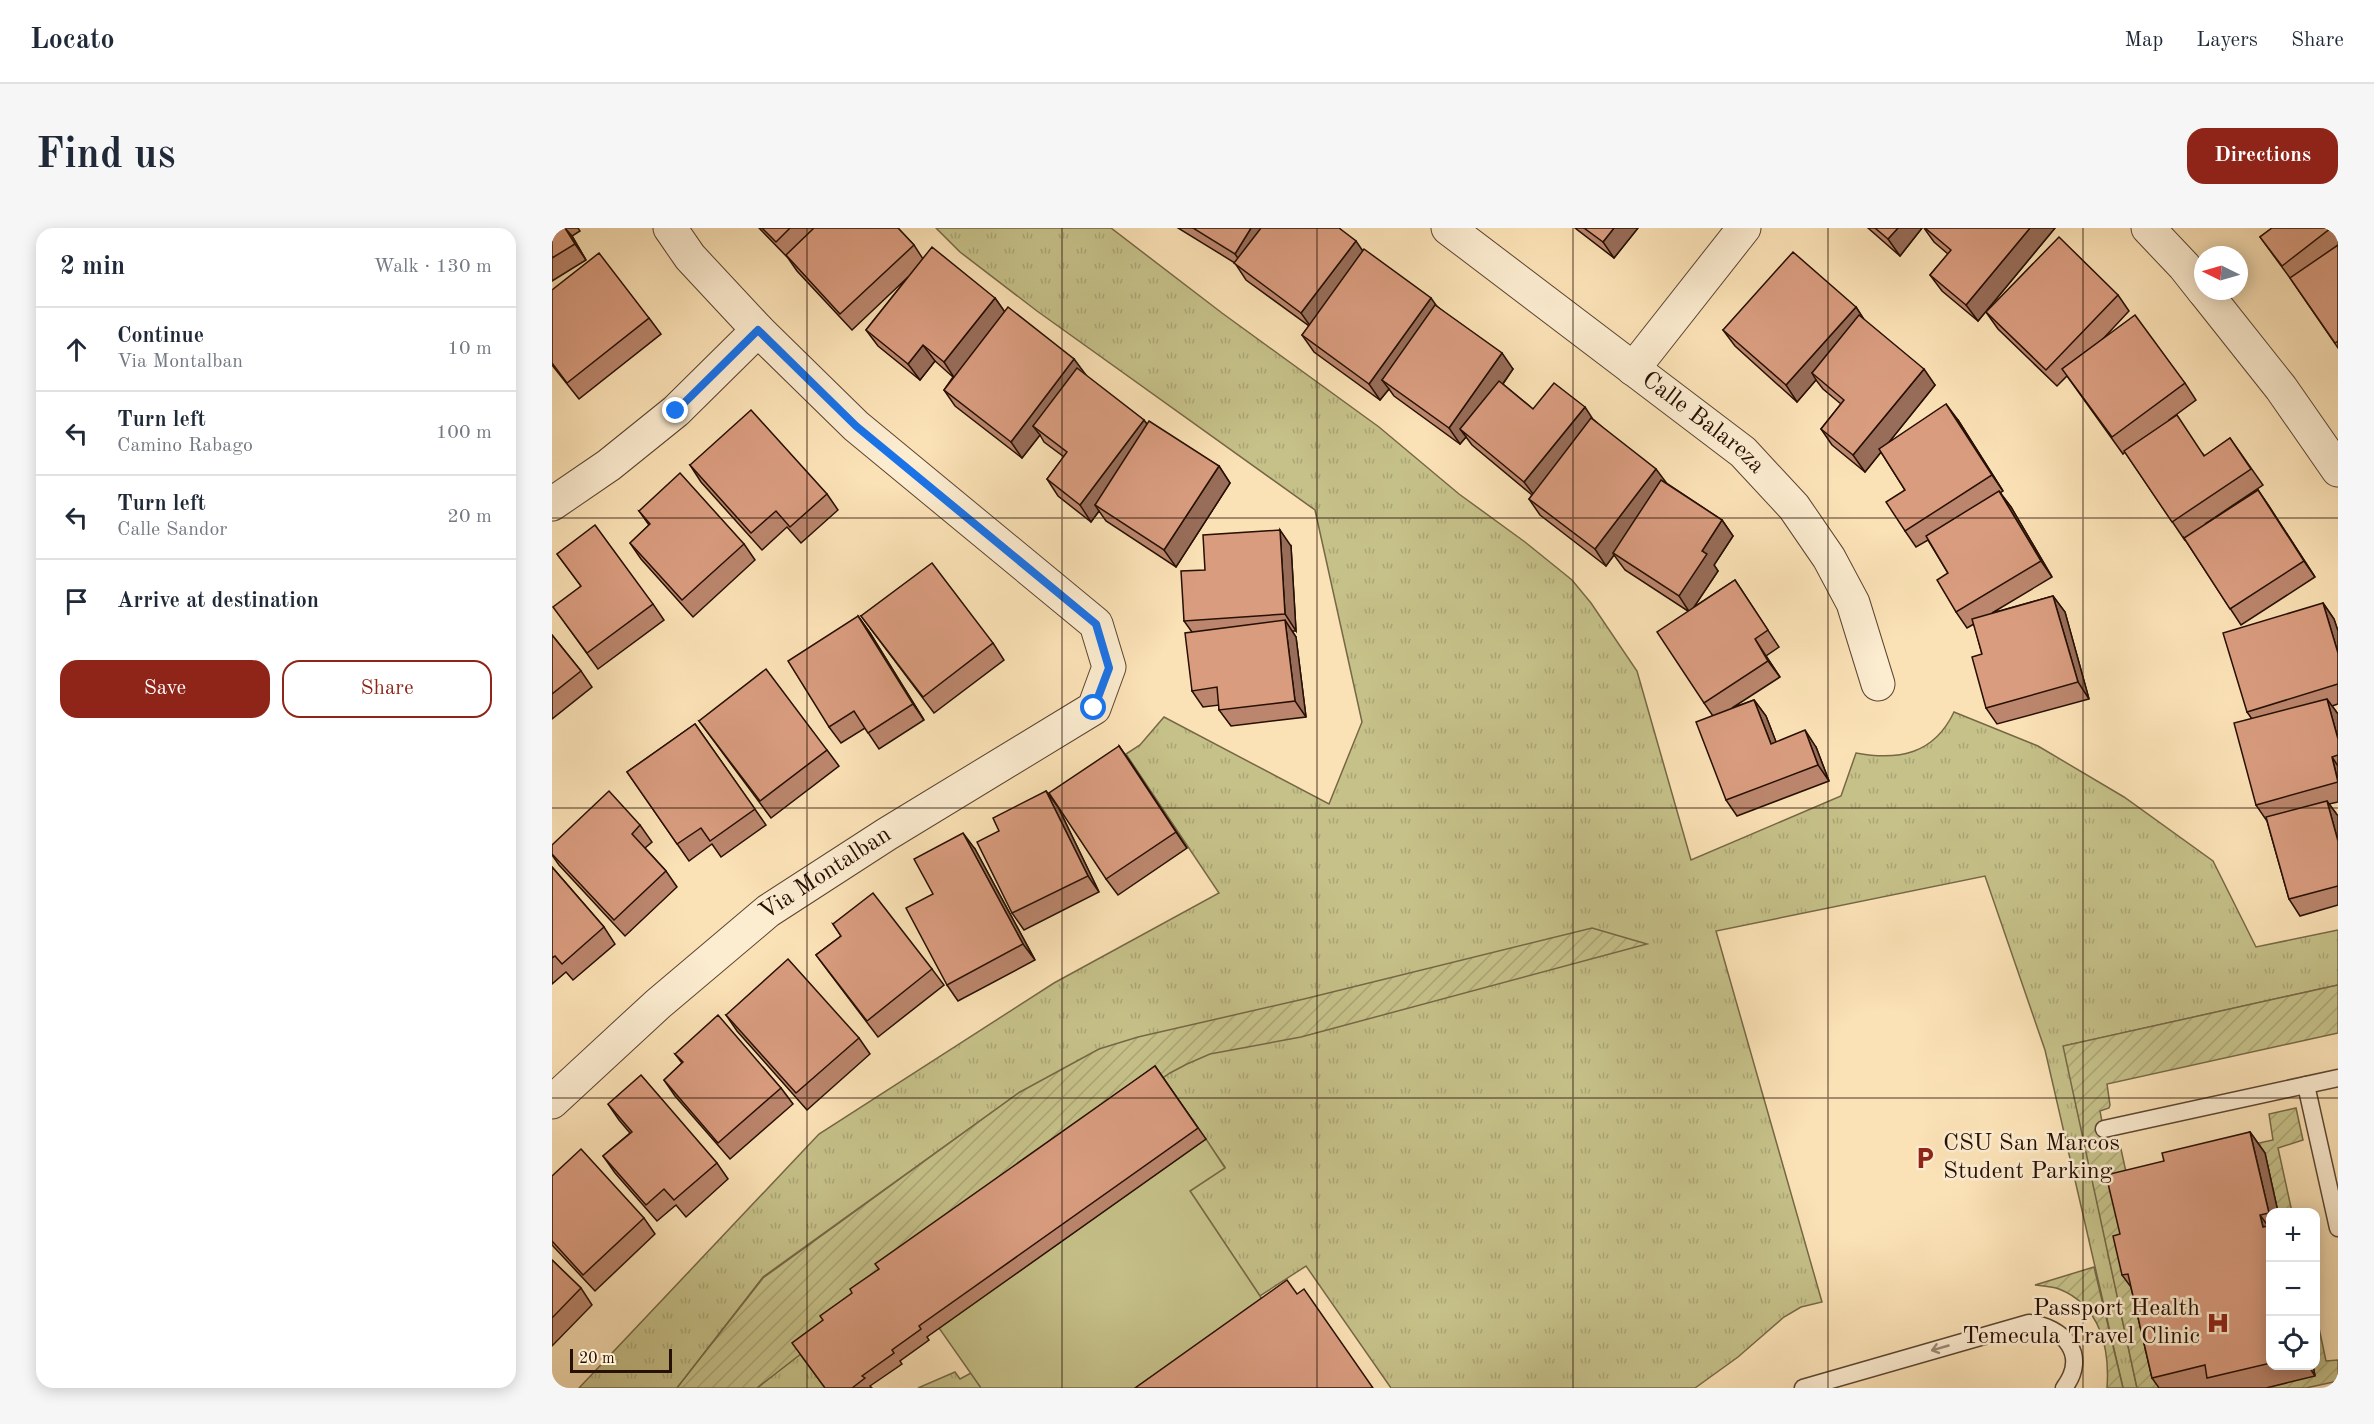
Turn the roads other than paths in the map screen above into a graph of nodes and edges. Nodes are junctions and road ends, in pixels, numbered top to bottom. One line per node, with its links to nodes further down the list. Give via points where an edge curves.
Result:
1 (670, 228): 7 (street, via 690,257)
2 (1448, 228): 8 (street, Calle Balareza)
3 (1744, 228): 8 (street)
4 (2148, 228): 5 (street)
5 (2194, 278)
6 (2212, 300): 9 (street, via 2281,388)
7 (758, 330): 10 (street, via 676,411); 14 (street, Via Montalban, via 856,426 1096,624 1109,668 1094,708 768,911 657,1004)
8 (1633, 369): 11 (street, Calle Balareza, via 1743,452 1794,507 1829,558 1853,603)
9 (2338, 470)
10 (552, 504)
11 (1878, 684)
12 (2338, 1078): 13 (lane)
13 (2306, 1085): 15 (lane); 16 (lane)
14 (552, 1102)
15 (2104, 1130)
16 (2338, 1227)
17 (1803, 1388): 18 (lane, one-way to 17, via 2075,1365 2071,1347 2058,1332 2043,1324 2030,1323)
18 (2064, 1388)

